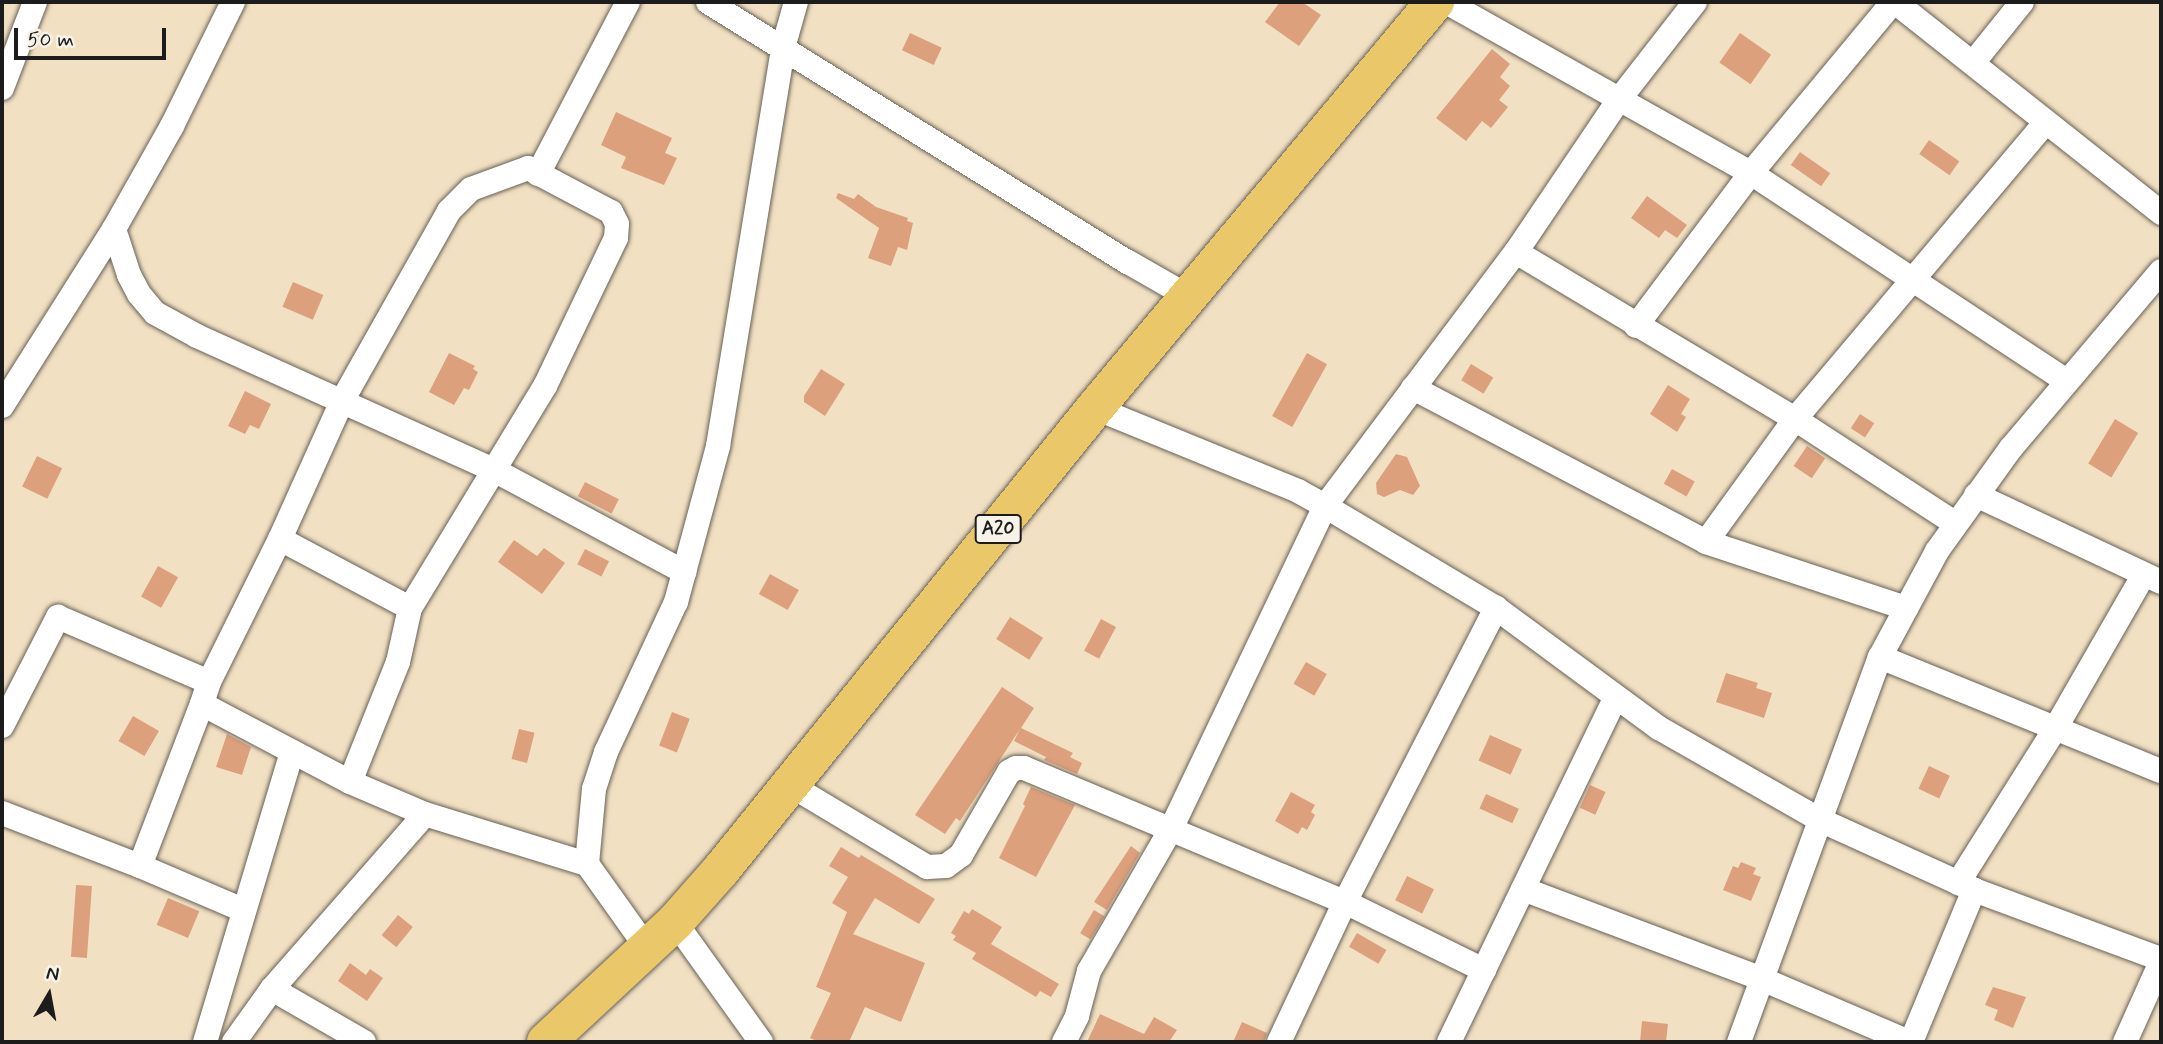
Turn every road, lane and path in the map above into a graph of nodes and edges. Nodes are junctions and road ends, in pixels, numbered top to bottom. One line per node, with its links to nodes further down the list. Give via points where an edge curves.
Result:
1 (35, 2): 13 (street)
2 (233, 2): 19 (street, via 172,126)
3 (628, 2): 17 (street)
4 (708, 2): 11 (street)
5 (796, 2): 11 (street)
6 (1435, 2): 23 (main road, A20)
7 (1446, 2): 14 (street)
8 (1695, 2): 14 (street)
9 (1894, 2): 12 (street); 16 (street)
10 (2022, 2): 12 (street)
11 (783, 48): 23 (street); 37 (street, via 718,446)
12 (1973, 62): 15 (street)
13 (2, 88)
14 (1618, 101): 16 (street); 20 (street)
15 (2045, 123): 18 (street); 22 (street)
16 (1751, 173): 22 (street); 24 (street)
17 (538, 174): 28 (street, via 528,168 496,178 471,189 449,211); 31 (street, via 611,212 616,238 545,386)
18 (2161, 213)
19 (114, 229): 27 (street); 28 (street, via 129,275 155,313)
20 (1516, 252): 24 (street); 26 (street)
21 (2161, 271): 25 (street)
22 (1913, 279): 25 (street); 30 (street)
23 (1189, 297): 29 (main road, A20)
24 (1636, 326): 30 (street)
25 (2066, 381): 32 (street)
26 (1413, 388): 33 (street); 36 (street)
27 (4, 398)
28 (342, 401): 31 (street); 35 (street)
29 (1095, 408): 33 (street); 50 (main road, A20)
30 (1795, 419): 34 (street); 36 (street)
31 (494, 470): 37 (street); 39 (street)
32 (1976, 495): 34 (street); 38 (street)
33 (1325, 506): 40 (street); 54 (street)
34 (1956, 524): 41 (street)
35 (280, 539): 39 (street); 43 (street)
36 (1706, 542): 41 (street)
37 (684, 572): 55 (street, via 676,602 593,789)
38 (2152, 579): 46 (street)
39 (410, 608): 49 (street, via 398,662)
40 (1496, 608): 44 (street); 59 (street)
41 (1906, 608): 42 (street)
42 (1880, 657): 46 (street); 53 (street)
43 (206, 693): 45 (street, via 58,617); 47 (street); 56 (street)
44 (1615, 699): 53 (street); 58 (street)
45 (2, 726)
46 (2055, 729): 48 (street); 57 (street)
47 (292, 752): 49 (street); 60 (street)
48 (2161, 771)
49 (350, 782): 52 (street)
50 (790, 785): 54 (street, via 927,866 946,866 961,855 1009,772 1016,768); 61 (main road, A20)
51 (2, 813): 56 (street)
52 (425, 814): 55 (street); 66 (street)
53 (1820, 820): 57 (street); 65 (street)
54 (1171, 829): 59 (street); 72 (street, via 1089,971 1077,1016)
55 (587, 864): 62 (street)
56 (140, 866): 60 (street)
57 (1966, 887): 63 (street); 76 (street)
58 (1522, 890): 64 (street); 65 (street)
59 (1345, 902): 64 (street); 73 (street)
60 (243, 910): 67 (street)
61 (675, 922): 62 (main road, A20); 71 (street)
62 (647, 948): 70 (main road, A20)
63 (2161, 961): 77 (street)
64 (1484, 970): 74 (street)
65 (1762, 979): 75 (street); 76 (street)
66 (272, 989): 68 (street); 69 (street)
67 (205, 1042)
68 (234, 1042)
69 (364, 1042)
70 (546, 1042)
71 (761, 1042)
72 (1064, 1042)
73 (1279, 1042)
74 (1449, 1042)
75 (1739, 1042)
76 (1910, 1042)
77 (2125, 1042)

